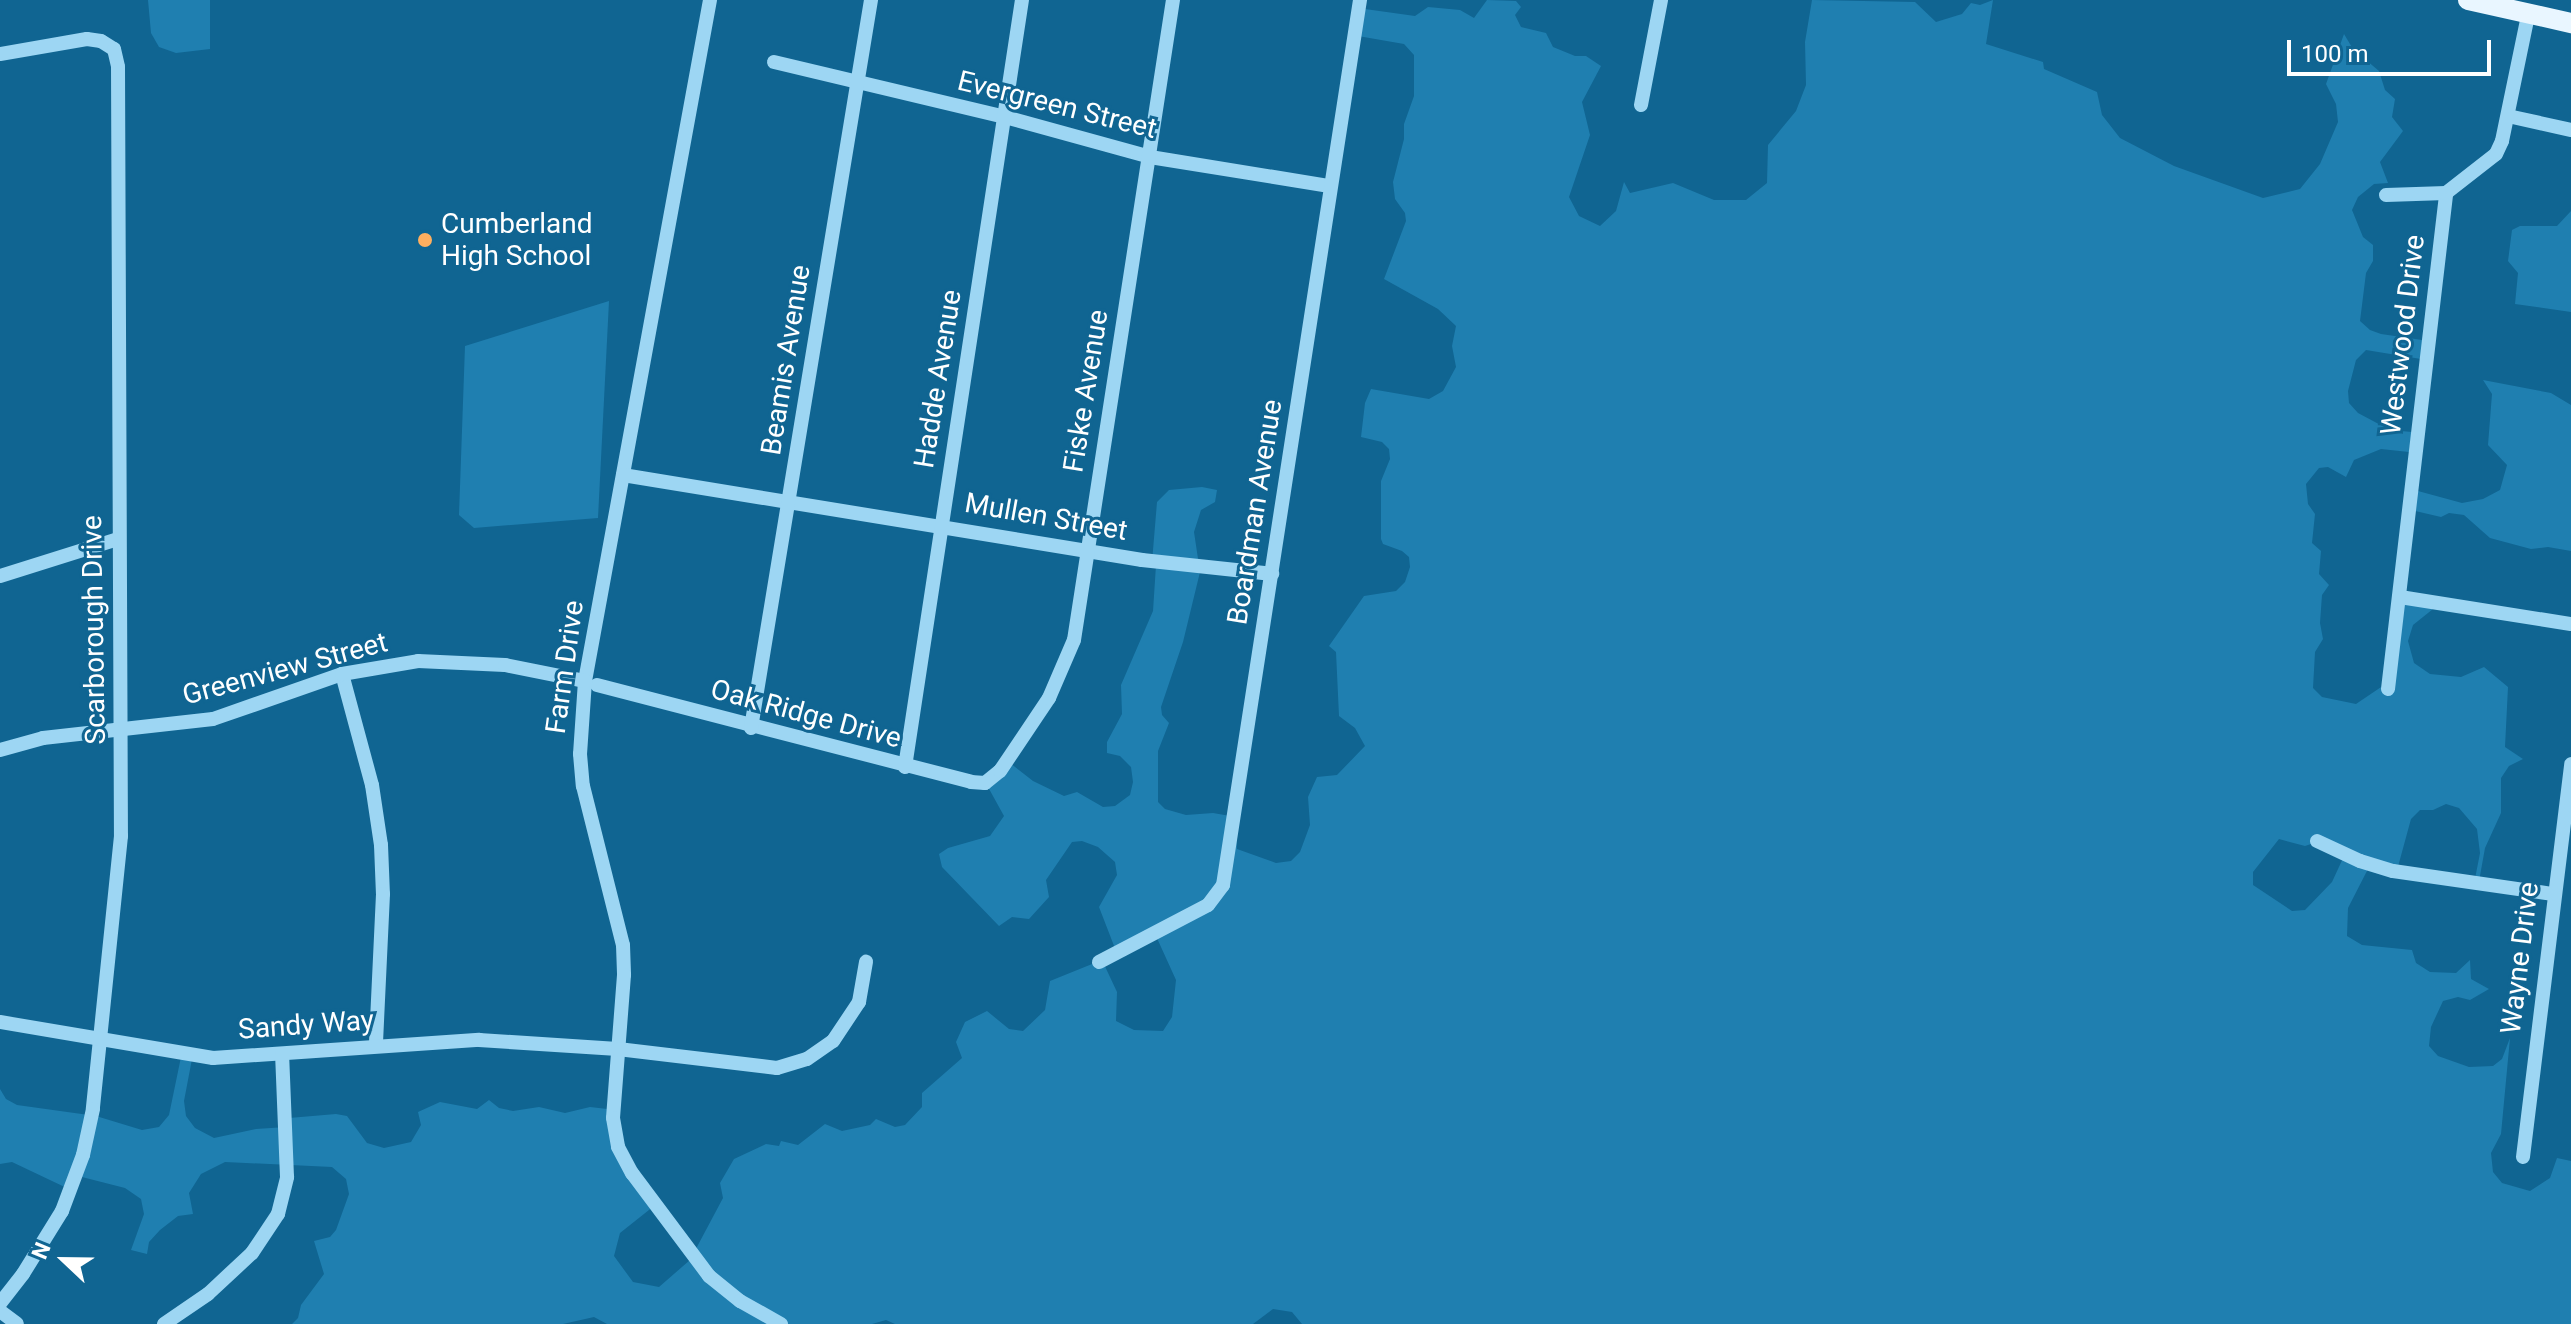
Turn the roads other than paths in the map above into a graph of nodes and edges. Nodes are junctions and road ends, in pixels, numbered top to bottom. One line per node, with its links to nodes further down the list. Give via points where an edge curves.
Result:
1 (710, 0): 21 (street, Farm Drive)
2 (871, 0): 12 (street, Beamis Avenue)
3 (1022, 0): 15 (street, Hadde Avenue)
4 (1173, 0): 17 (street, Fiske Avenue)
5 (1360, 0): 18 (street, Boardman Avenue)
6 (1661, 0): 13 (street)
7 (2468, 0): 8 (main road)
8 (2528, 15): 9 (main road); 14 (street)
9 (2571, 23)
10 (0, 54): 24 (street, Scarborough Drive, via 87,39 114,49)
11 (774, 62): 12 (street, Evergreen Street)
12 (857, 82): 15 (street, Evergreen Street); 22 (street, Beamis Avenue)
13 (1641, 105)
14 (2508, 116): 16 (street); 19 (street, via 2496,154)
15 (1005, 117): 17 (street, Evergreen Street); 23 (street, Hadde Avenue)
16 (2571, 130)
17 (1150, 157): 18 (street, Evergreen Street); 25 (street, Fiske Avenue)
18 (1330, 186): 26 (street, Boardman Avenue)
19 (2446, 193): 20 (street); 28 (street, Westwood Drive)
20 (2386, 195)
21 (623, 475): 22 (street, Mullen Street); 31 (street, Farm Drive)
22 (789, 503): 23 (street, Mullen Street); 33 (street, Beamis Avenue)
23 (941, 525): 25 (street, Mullen Street); 37 (street, Hadde Avenue)
24 (118, 539): 27 (street); 34 (street, Scarborough Drive)
25 (1087, 550): 26 (street, Mullen Street); 38 (street, Fiske Avenue, via 1069,657 1049,698)
26 (1272, 574): 42 (street, Boardman Avenue, via 1223,885 1208,905)
27 (0, 576)
28 (2400, 597): 29 (street); 32 (street, Westwood Drive)
29 (2571, 624)
30 (342, 674): 31 (street, Greenview Street, via 451,661 505,665); 34 (street, Greenview Street, via 213,719); 45 (street, via 372,785 381,845)
31 (591, 683): 33 (street, Oak Ridge Drive); 46 (street, Farm Drive, via 580,735 583,786 623,945)
32 (2388, 689)
33 (751, 728): 37 (street, Oak Ridge Drive)
34 (121, 730): 35 (street, Greenview Street, via 43,738); 44 (street, Scarborough Drive, via 121,836)
35 (0, 750)
36 (2571, 764): 40 (street, Wayne Drive)
37 (905, 767): 38 (street, Oak Ridge Drive, via 985,783)
38 (1000, 771)
39 (2317, 841): 40 (street, via 2393,871)
40 (2553, 894): 48 (street, Wayne Drive)
41 (866, 962): 46 (street, Sandy Way, via 859,1002 843,1029 820,1052 792,1065 762,1068)
42 (1099, 962)
43 (0, 1022): 44 (street, Sandy Way)
44 (100, 1040): 47 (street, Sandy Way, via 213,1058); 49 (street, Scarborough Drive, via 93,1109 75,1182 41,1248)
45 (376, 1045): 46 (street, Sandy Way, via 479,1040); 47 (street, Sandy Way)
46 (618, 1049): 53 (street, Farm Drive, via 614,1129 624,1161 709,1276)
47 (282, 1054): 52 (street, via 287,1177 278,1214 252,1253 208,1294)
48 (2523, 1157)
49 (0, 1303)
50 (0, 1311): 51 (street)
51 (17, 1324)
52 (164, 1324)
53 (781, 1324)

